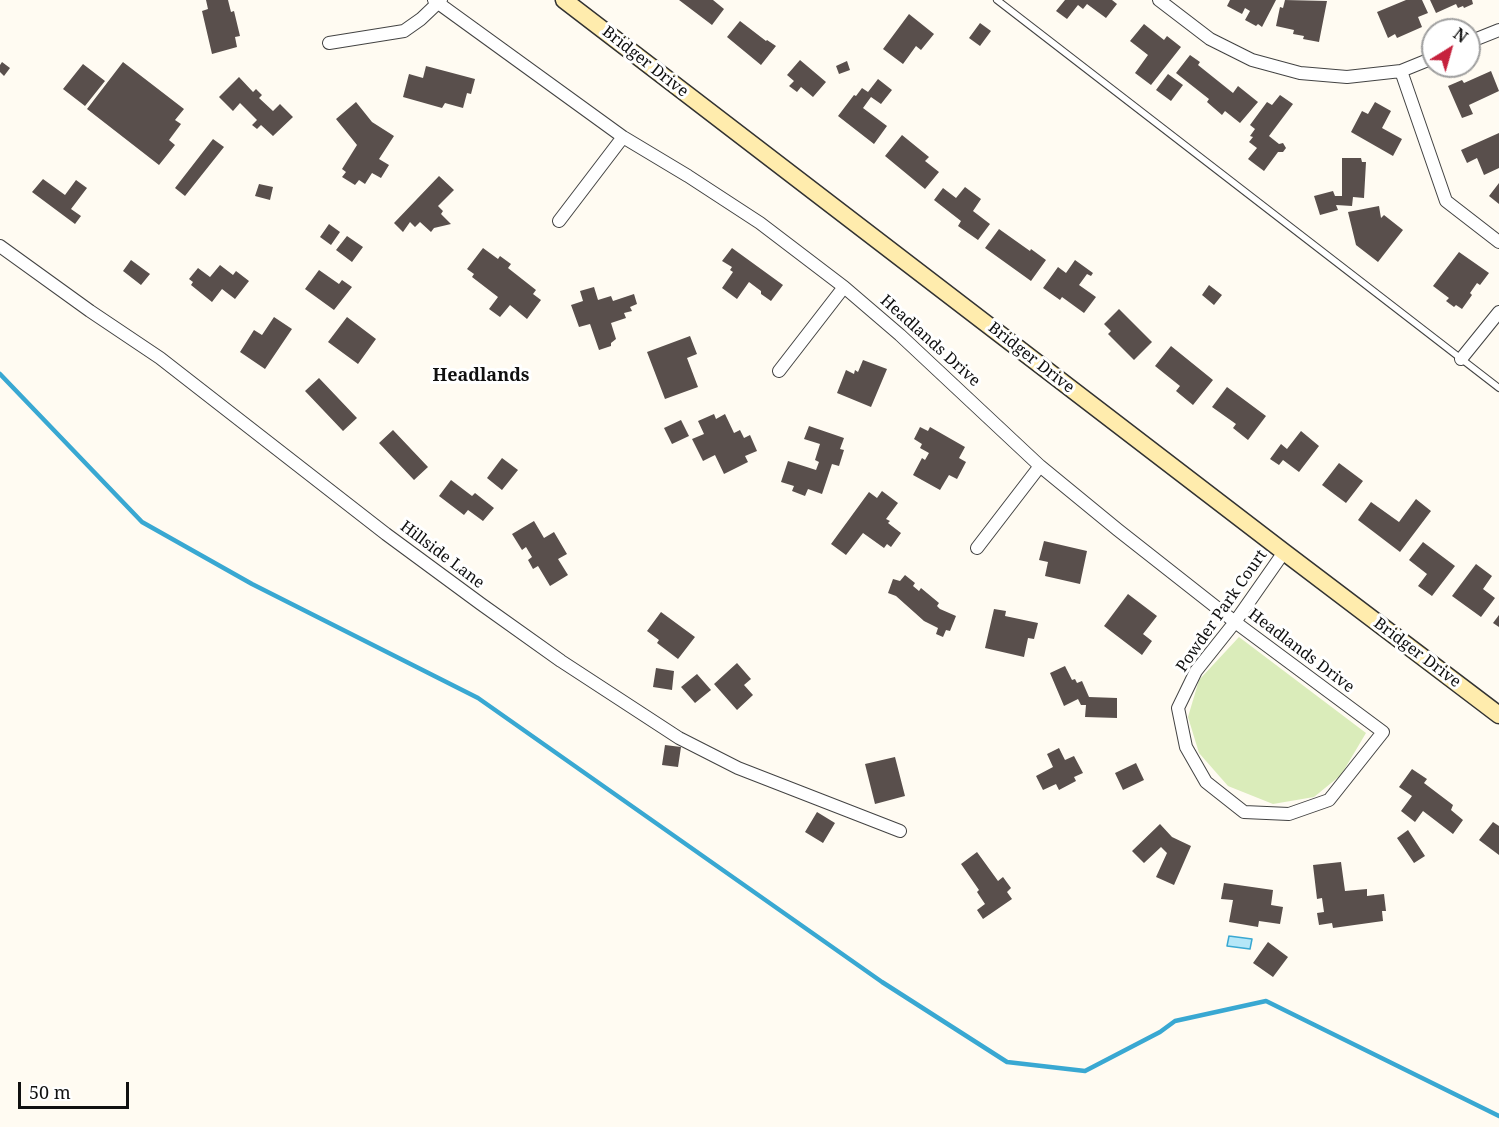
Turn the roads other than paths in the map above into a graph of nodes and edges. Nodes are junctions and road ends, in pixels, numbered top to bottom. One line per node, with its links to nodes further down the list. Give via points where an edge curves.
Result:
1 (564, 0): 21 (main road, Bridger Drive)
2 (997, 0): 16 (lane)
3 (1159, 0): 9 (street, via 1210,39 1252,60 1300,74 1347,77)
4 (438, 1): 7 (street, via 404,31); 10 (street, Headlands Drive)
5 (1499, 30): 6 (street)
6 (1481, 37)
7 (329, 43)
8 (1421, 63): 9 (street)
9 (1401, 71): 12 (street, via 1446,201)
10 (623, 137): 11 (street); 14 (street, Headlands Drive, via 760,223)
11 (560, 221)
12 (1499, 243)
13 (0, 246): 25 (street, Hillside Lane, via 160,358 481,604 679,738 738,768)
14 (844, 287): 17 (street); 19 (street, Headlands Drive)
15 (1499, 312): 16 (street)
16 (1461, 359): 18 (lane)
17 (779, 371)
18 (1499, 388)
19 (1040, 466): 20 (street); 22 (street, Headlands Drive)
20 (976, 548)
21 (1284, 552): 22 (street, Powder Park Court); 23 (main road, Bridger Drive)
22 (1235, 622): 24 (street, Headlands Drive); 24 (street, Powder Park Court, via 1196,671 1178,708 1186,747 1206,782 1244,812 1289,814 1329,800)
23 (1499, 715)
24 (1383, 732)
25 (900, 831)

